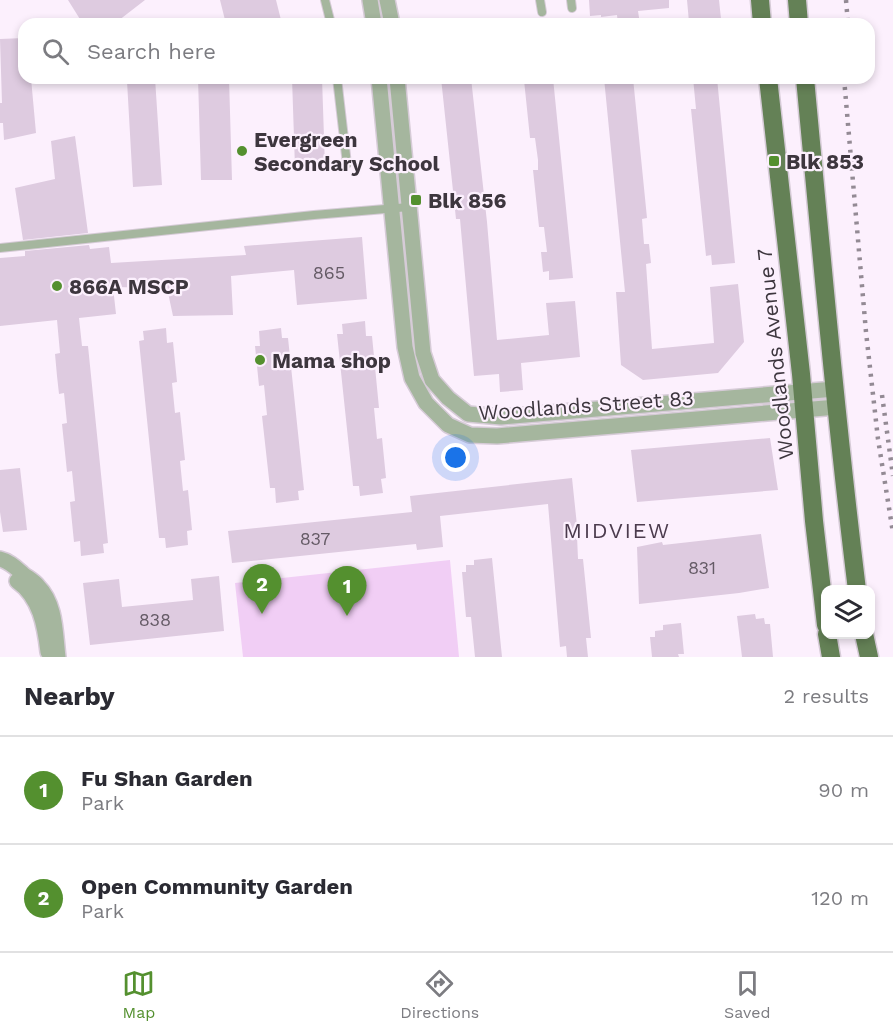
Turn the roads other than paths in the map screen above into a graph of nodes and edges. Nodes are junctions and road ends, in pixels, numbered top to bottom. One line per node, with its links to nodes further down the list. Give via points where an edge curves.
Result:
1 (325, 0): 8 (lane)
2 (370, 0): 9 (street)
3 (387, 0): 10 (street)
4 (540, 0): 7 (lane)
5 (760, 0): 11 (main road)
6 (797, 0): 12 (main road)
7 (542, 12)
8 (330, 18)
9 (373, 18)
10 (391, 18)
11 (762, 18)
12 (798, 18)
13 (338, 84): 18 (lane)
14 (380, 84): 20 (street, Woodlands Street 83)
15 (398, 84): 19 (street, Woodlands Street 83)
16 (769, 84): 23 (main road, Woodlands Avenue 7)
17 (806, 84): 22 (main road)
18 (347, 164)
19 (409, 207): 20 (lane); 26 (street, Woodlands Street 83, via 423,353 432,380 448,398 468,414 501,417)
20 (392, 208): 21 (lane); 27 (street, Woodlands Street 83, via 405,347 412,378 426,403 448,425 470,435)
21 (0, 248)
22 (836, 388): 23 (street, Woodlands Street 83); 24 (main road)
23 (803, 390): 25 (main road, Woodlands Avenue 7); 26 (street, Woodlands Street 83)
24 (837, 407): 25 (street, Woodlands Street 83); 30 (main road)
25 (804, 409): 27 (street, Woodlands Street 83); 31 (main road, Woodlands Avenue 7)
26 (593, 410): 27 (lane)
27 (595, 428)
28 (0, 559): 35 (street, via 39,587 46,598 54,619)
29 (0, 568): 34 (street, via 31,593 42,615)
30 (856, 585)
31 (821, 587)
32 (828, 639): 36 (main road)
33 (865, 639): 37 (main road)
34 (48, 657)
35 (58, 657)
36 (831, 657)
37 (869, 657)

